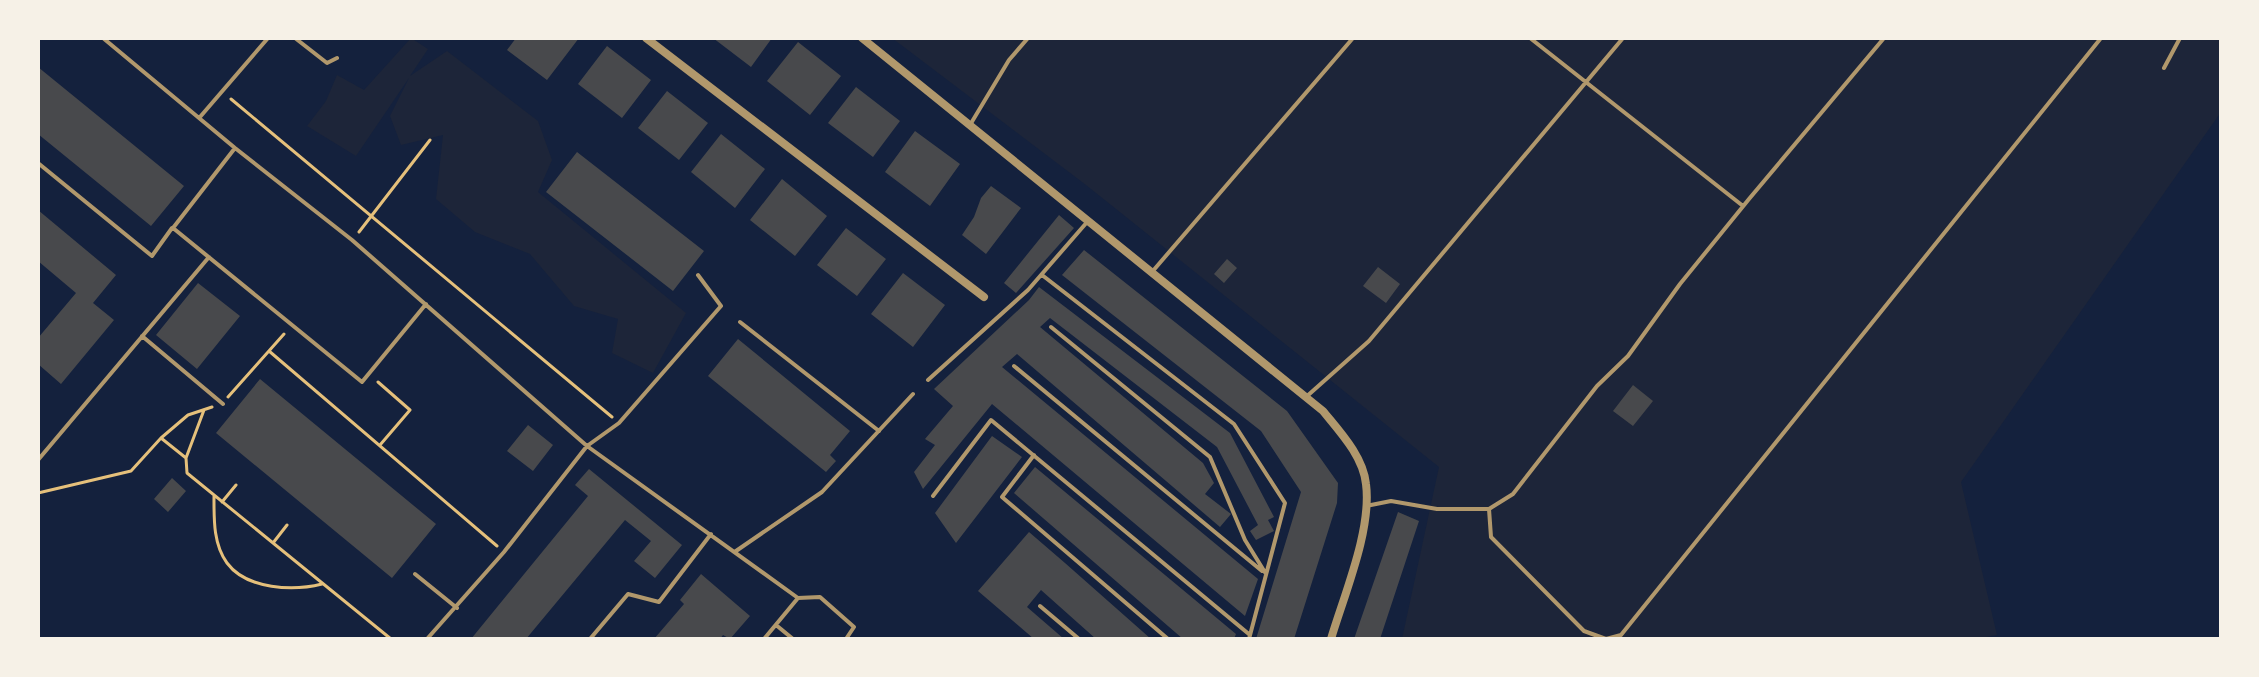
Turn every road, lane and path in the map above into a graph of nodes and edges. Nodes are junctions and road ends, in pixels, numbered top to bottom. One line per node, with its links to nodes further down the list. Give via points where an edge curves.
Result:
1 (103, 38): 17 (lane)
2 (268, 38): 16 (lane)
3 (295, 38): 13 (lane, via 327,63)
4 (646, 38): 31 (street)
5 (862, 38): 18 (street)
6 (1028, 38): 18 (lane)
7 (1353, 38): 28 (lane)
8 (1530, 38): 15 (lane)
9 (1623, 38): 15 (lane)
10 (1884, 38): 22 (lane)
11 (2101, 38): 59 (lane, via 1621,635 1606,639 1584,631 1491,537)
12 (2180, 38): 14 (lane)
13 (337, 58)
14 (2164, 68)
15 (1587, 83): 22 (lane); 42 (lane, via 1369,341)
16 (222, 92): 17 (lane); 23 (path)
17 (200, 117): 20 (lane)
18 (970, 125): 24 (street)
19 (430, 140): 23 (path)
20 (235, 148): 25 (lane); 26 (lane)
21 (38, 163): 25 (lane, via 152,256)
22 (1743, 206): 59 (lane, via 1513,494)
23 (372, 217): 26 (path); 45 (path)
24 (1089, 221): 28 (street); 30 (lane)
25 (173, 228): 27 (lane)
26 (352, 240): 32 (lane)
27 (209, 257): 34 (lane); 36 (lane)
28 (1152, 272): 42 (street)
29 (698, 275): 45 (lane, via 721,306)
30 (1042, 275): 40 (lane); 66 (lane, via 1234,424 1285,503)
31 (984, 297)
32 (426, 304): 39 (lane); 49 (lane)
33 (740, 322): 46 (lane)
34 (292, 325): 37 (path); 39 (lane, via 362,382)
35 (1051, 327): 66 (lane, via 1210,457 1245,540)
36 (142, 336): 43 (lane); 52 (lane)
37 (269, 351): 43 (path); 48 (path)
38 (1014, 366): 66 (lane)
39 (369, 374): 48 (path, via 410,410)
40 (928, 380)
41 (913, 394): 46 (lane)
42 (1306, 397): 58 (street, via 1351,445 1366,483)
43 (223, 404): 44 (path)
44 (204, 410): 47 (path, via 188,415); 51 (path)
45 (619, 423): 49 (lane)
46 (879, 431): 63 (lane, via 822,492)
47 (161, 438): 51 (path); 54 (path, via 131,471)
48 (379, 445): 64 (path)
49 (587, 446): 61 (lane); 64 (lane)
50 (1034, 455): 56 (lane, via 991,420); 72 (lane); 80 (lane, via 1002,497)
51 (186, 458): 55 (path, via 187,473)
52 (38, 460)
53 (236, 485): 57 (path)
54 (38, 493)
55 (214, 496): 57 (path); 67 (path, via 218,543 228,565 275,588)
56 (933, 496)
57 (222, 502): 62 (path)
58 (1365, 506): 59 (lane, via 1391,501 1437,509); 81 (street, via 1363,534)
59 (1489, 509)
60 (287, 525): 62 (path)
61 (711, 534): 63 (lane); 75 (lane, via 659,602 628,594)
62 (273, 543): 67 (path)
63 (736, 551): 68 (lane)
64 (504, 552): 70 (lane)
65 (415, 574): 70 (lane)
66 (1266, 574): 72 (lane)
67 (323, 584): 73 (path)
68 (798, 598): 71 (lane); 78 (lane, via 820,597 854,627)
69 (1040, 606): 79 (lane)
70 (457, 608): 74 (lane)
71 (776, 625): 76 (lane); 77 (lane)
72 (1249, 637)
73 (391, 639)
74 (427, 639)
75 (590, 639)
76 (764, 639)
77 (793, 639)
78 (846, 639)
79 (1079, 639)
80 (1168, 639)
81 (1331, 639)

